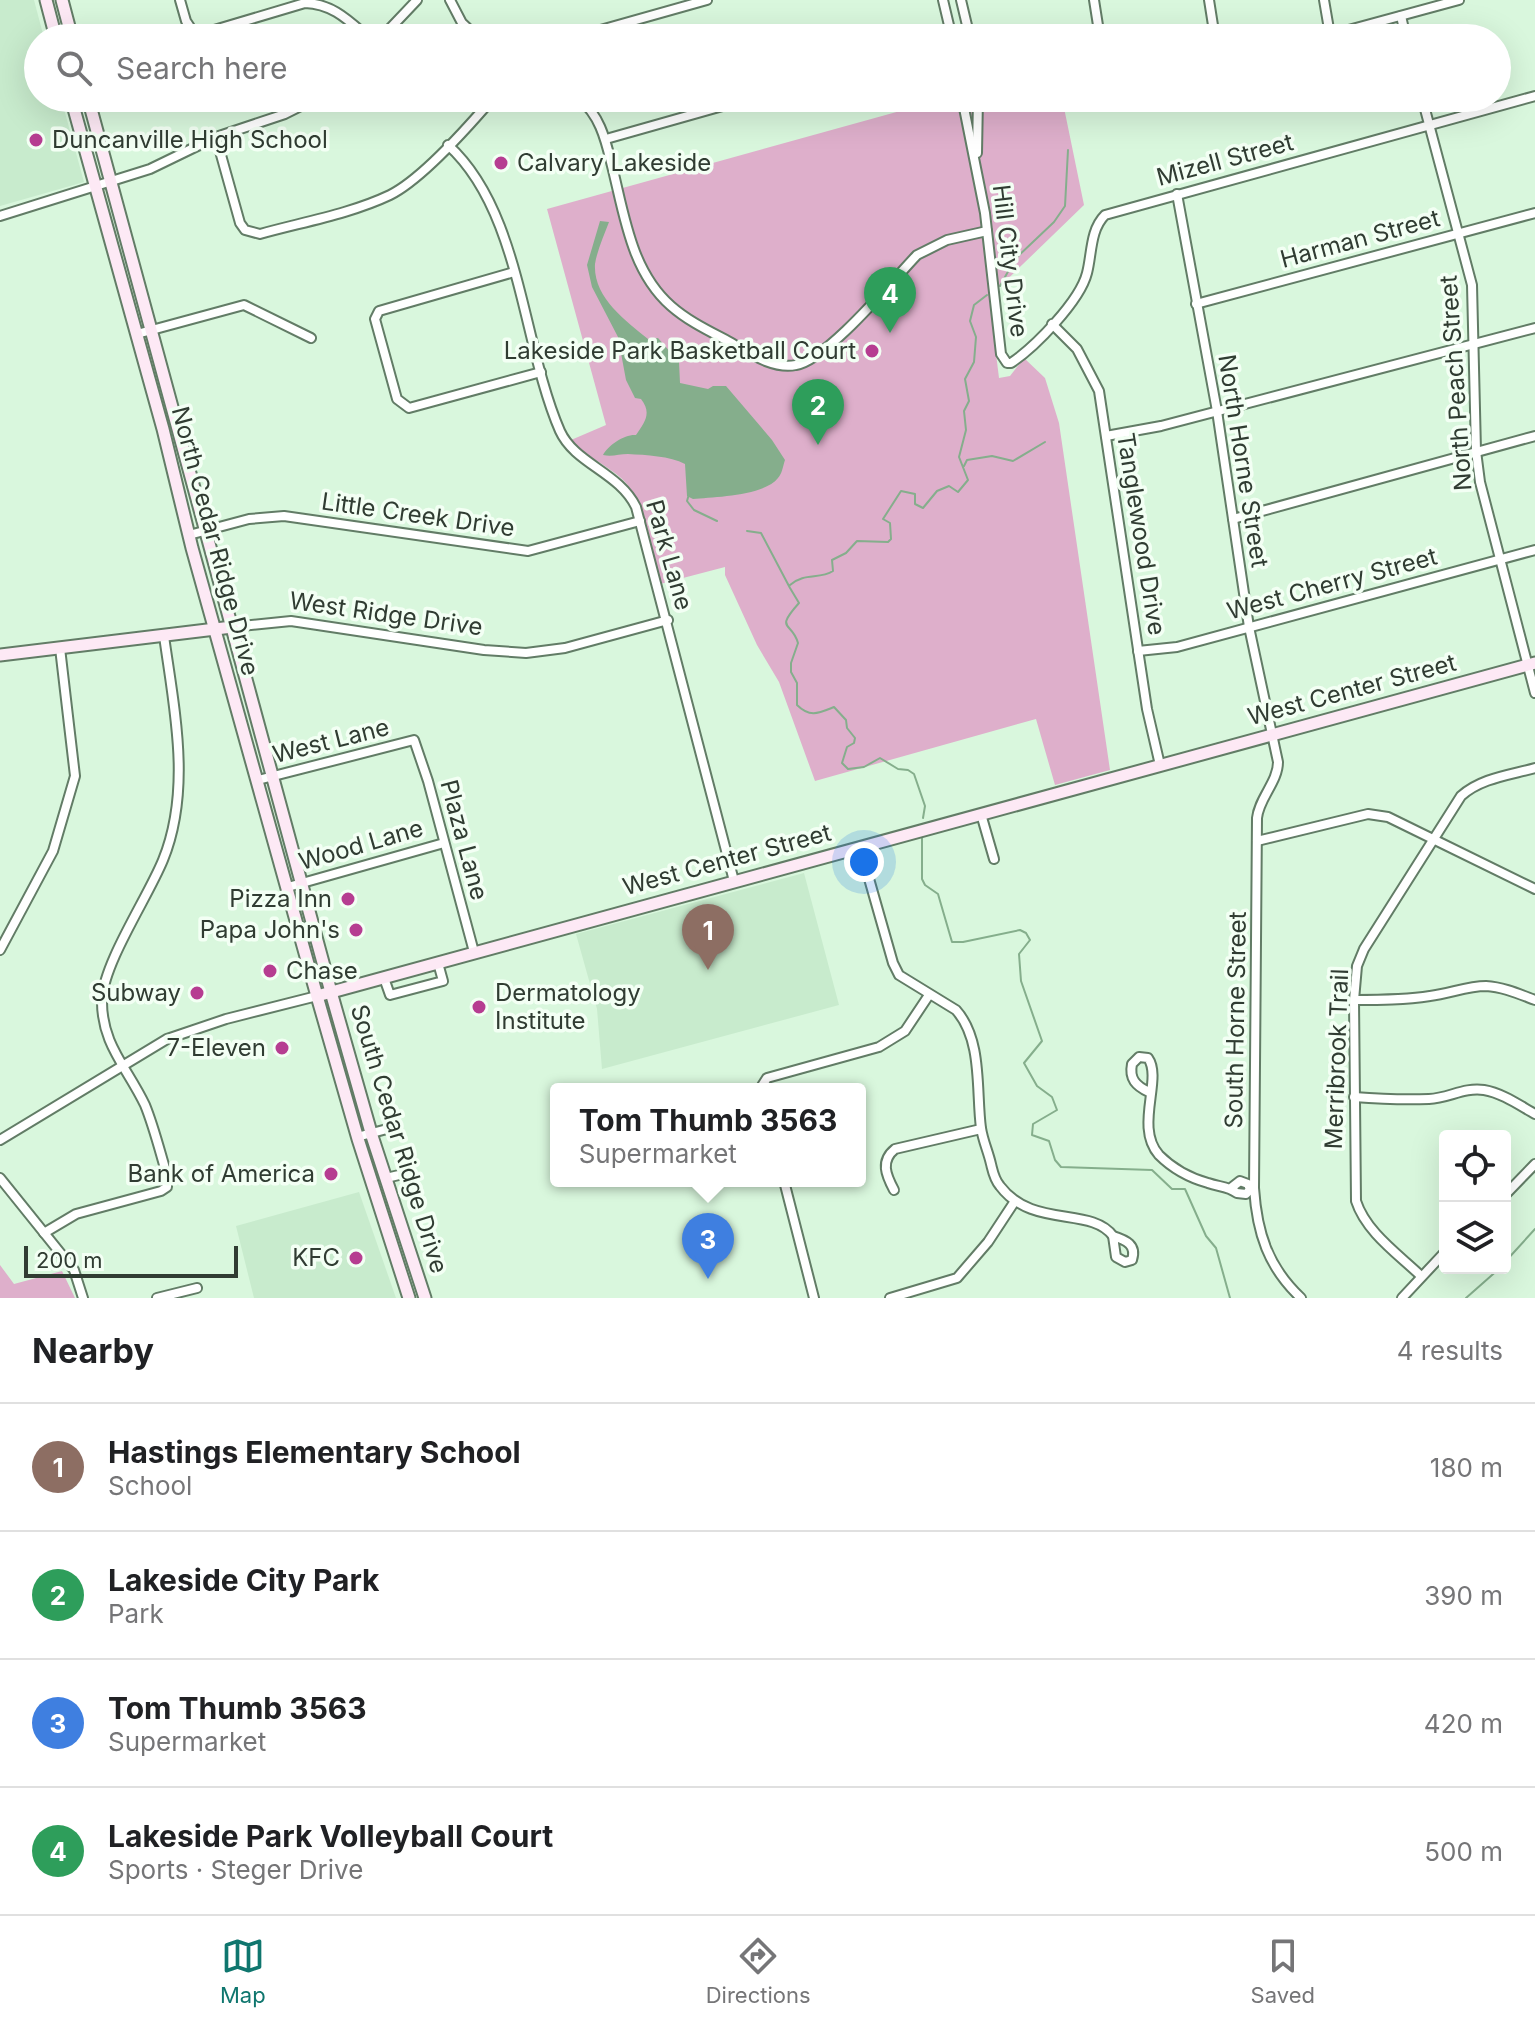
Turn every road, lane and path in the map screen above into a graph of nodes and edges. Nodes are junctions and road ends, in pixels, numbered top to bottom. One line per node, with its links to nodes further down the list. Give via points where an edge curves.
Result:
1 (46, 0): 15 (main road)
2 (62, 0): 16 (main road)
3 (180, 0): 17 (street)
4 (417, 0): 20 (street)
5 (450, 0): 21 (street)
6 (707, 0): 22 (street)
7 (943, 0): 23 (street)
8 (961, 0): 24 (street)
9 (1094, 0): 25 (street)
10 (1209, 0): 26 (street)
11 (1324, 0): 27 (street)
12 (1459, 0): 13 (street)
13 (1439, 3): 14 (street)
14 (1401, 16): 28 (street); 29 (street)
15 (52, 24)
16 (68, 24)
17 (188, 24)
18 (234, 24): 19 (street, via 320,3)
19 (352, 24)
20 (394, 24)
21 (463, 24)
22 (622, 24)
23 (949, 24)
24 (966, 24)
25 (1098, 24)
26 (1213, 24)
27 (1328, 24)
28 (1371, 24)
29 (1403, 24)
30 (1535, 96): 31 (street, Mizell Street)
31 (1511, 102)
32 (75, 112): 48 (main road, North Cedar Ridge Drive)
33 (92, 112): 47 (main road, North Cedar Ridge Drive)
34 (289, 112): 43 (street)
35 (480, 112): 45 (street)
36 (592, 112): 44 (street)
37 (701, 112): 44 (street)
38 (965, 112): 46 (street, Hill City Drive)
39 (978, 112): 46 (street, Hill City Drive)
40 (1426, 112): 42 (street, North Peach Street)
41 (1474, 112): 42 (street, Mizell Street)
42 (1429, 124): 49 (street, Mizell Street); 53 (street, North Peach Street)
43 (216, 137): 45 (street, via 245,230 260,234 392,194); 47 (street)
44 (606, 139): 52 (street, via 630,243 656,288 693,321 775,364 794,366 812,360 929,246)
45 (448, 145): 54 (street, Park Lane, via 478,180)
46 (976, 162): 52 (street, Hill City Drive)
47 (110, 183): 48 (street); 58 (main road, North Cedar Ridge Drive)
48 (95, 188): 51 (street); 59 (main road, North Cedar Ridge Drive)
49 (1177, 194): 55 (street, North Horne Street); 56 (street, Mizell Street, via 1113,211 1099,221 1083,284)
50 (1535, 213): 53 (street, Harman Street)
51 (0, 216)
52 (987, 231): 62 (street, Hill City Drive, via 1001,354)
53 (1459, 233): 55 (street, Harman Street); 61 (street, North Peach Street, via 1472,285)
54 (514, 272): 63 (street, Park Lane); 63 (street, via 379,311 375,319 385,359 397,399 409,408)
55 (1196, 304): 64 (street, North Horne Street)
56 (1052, 324): 62 (street, Mizell Street); 65 (street, Tanglewood Drive, via 1092,374)
57 (1535, 328): 61 (street)
58 (152, 330): 59 (street); 60 (street, via 244,305); 70 (main road, North Cedar Ridge Drive)
59 (137, 334): 71 (main road, North Cedar Ridge Drive)
60 (311, 338)
61 (1474, 343): 64 (street); 67 (street, North Peach Street)
62 (1007, 363)
63 (541, 372): 69 (street, Park Lane, via 570,447 621,485)
64 (1217, 411): 65 (street); 68 (street, North Horne Street)
65 (1106, 436): 80 (street, Tanglewood Drive)
66 (1535, 436): 67 (street)
67 (1476, 451): 68 (street); 73 (street, North Peach Street)
68 (1233, 519): 76 (street, North Horne Street)
69 (640, 521): 70 (street, Little Creek Drive, via 528,551 284,516); 74 (street, Park Lane)
70 (205, 530): 71 (street, Little Creek Drive); 75 (main road, North Cedar Ridge Drive)
71 (189, 535): 77 (main road, North Cedar Ridge Drive)
72 (1535, 550): 73 (street, West Cherry Street)
73 (1500, 559): 76 (street, West Cherry Street); 82 (street, North Peach Street)
74 (668, 620): 75 (street, West Ridge Drive, via 526,653 291,621); 96 (street, Park Lane)
75 (232, 627): 77 (main road, West Ridge Drive); 88 (main road, North Cedar Ridge Drive)
76 (1249, 627): 80 (street, West Cherry Street, via 1177,647); 84 (street, North Horne Street)
77 (216, 629): 78 (main road, West Ridge Drive); 89 (main road, North Cedar Ridge Drive)
78 (164, 636): 79 (main road, West Ridge Drive); 109 (street, via 178,791 165,856 105,982 103,1025)
79 (60, 648): 81 (main road, West Ridge Drive); 100 (street, via 75,776 53,851)
80 (1138, 651): 86 (street, Tanglewood Drive)
81 (0, 655)
82 (1531, 664): 83 (street, North Peach Street); 84 (main road, West Center Street)
83 (1535, 693)
84 (1270, 735): 86 (main road, West Center Street); 92 (street, South Horne Street, via 1278,770 1258,806)
85 (414, 740): 88 (street, West Lane); 93 (street, Plaza Lane)
86 (1160, 765): 90 (main road, West Center Street)
87 (1535, 768): 91 (street, Merribrook Trail, via 1470,787)
88 (273, 776): 89 (street, West Lane); 97 (main road, North Cedar Ridge Drive)
89 (258, 780): 98 (main road, North Cedar Ridge Drive)
90 (981, 814): 94 (main road, West Center Street); 95 (street)
91 (1433, 837): 92 (street, via 1368,814); 99 (street); 107 (street, Merribrook Trail, via 1364,949)
92 (1257, 841): 124 (street, South Horne Street)
93 (444, 843): 97 (street, Wood Lane); 101 (street, Plaza Lane)
94 (860, 847): 96 (main road, West Center Street); 105 (street, via 893,963 899,975)
95 (994, 859)
96 (734, 881): 101 (main road, West Center Street)
97 (302, 882): 98 (street, Wood Lane); 104 (main road, North Cedar Ridge Drive)
98 (288, 887): 106 (main road, North Cedar Ridge Drive)
99 (1535, 889)
100 (0, 950)
101 (474, 952): 102 (main road, West Center Street)
102 (438, 963): 103 (main road, West Center Street); 103 (street, via 443,981 390,995)
103 (384, 978): 104 (main road, West Center Street)
104 (331, 992): 106 (main road, West Center Street); 116 (main road, South Cedar Ridge Drive)
105 (929, 995): 110 (street, via 905,1031 879,1047); 115 (street, via 956,1010 970,1038)
106 (317, 996): 109 (street, West Center Street, via 182,1033); 117 (main road, South Cedar Ridge Drive)
107 (1354, 1000): 108 (street, via 1405,999 1488,986); 112 (street, Merribrook Trail)
108 (1535, 1000)
109 (122, 1065): 118 (street, West Center Street); 128 (street, via 146,1108 167,1187 76,1214)
110 (764, 1083)
111 (1149, 1092): 111 (street, via 1152,1062 1139,1057 1131,1068 1133,1081); 124 (street, via 1149,1134 1159,1154 1193,1178 1231,1188 1240,1181)
112 (1354, 1097): 113 (street, via 1431,1099 1482,1089); 133 (street, Merribrook Trail, via 1354,1187 1360,1215)
113 (1535, 1114)
114 (387, 1129): 116 (street)
115 (981, 1129): 126 (street, via 895,1149 885,1163); 127 (street, via 992,1173)
116 (371, 1133): 117 (street); 122 (main road, South Cedar Ridge Drive)
117 (357, 1137): 132 (main road, South Cedar Ridge Drive)
118 (0, 1140)
119 (1535, 1164): 125 (street)
120 (399, 1175): 122 (street)
121 (0, 1178): 128 (street)
122 (386, 1178): 131 (main road, South Cedar Ridge Drive)
123 (786, 1187): 140 (street)
124 (1252, 1188): 142 (street, South Horne Street, via 1267,1256)
125 (1511, 1189)
126 (894, 1190)
127 (1015, 1201): 129 (street, via 1039,1213 1101,1224); 135 (street, via 957,1278)
128 (44, 1233): 136 (street, via 74,1270)
129 (1113, 1236)
130 (1439, 1258): 133 (street)
131 (413, 1263): 132 (main road); 139 (main road, South Cedar Ridge Drive)
132 (398, 1265): 138 (main road, South Cedar Ridge Drive)
133 (1421, 1276): 143 (street)
134 (197, 1288): 137 (street)
135 (926, 1294): 141 (street)
136 (83, 1298)
137 (157, 1298)
138 (409, 1298)
139 (425, 1298)
140 (814, 1298)
141 (890, 1298)
142 (1301, 1298)
143 (1402, 1298)

